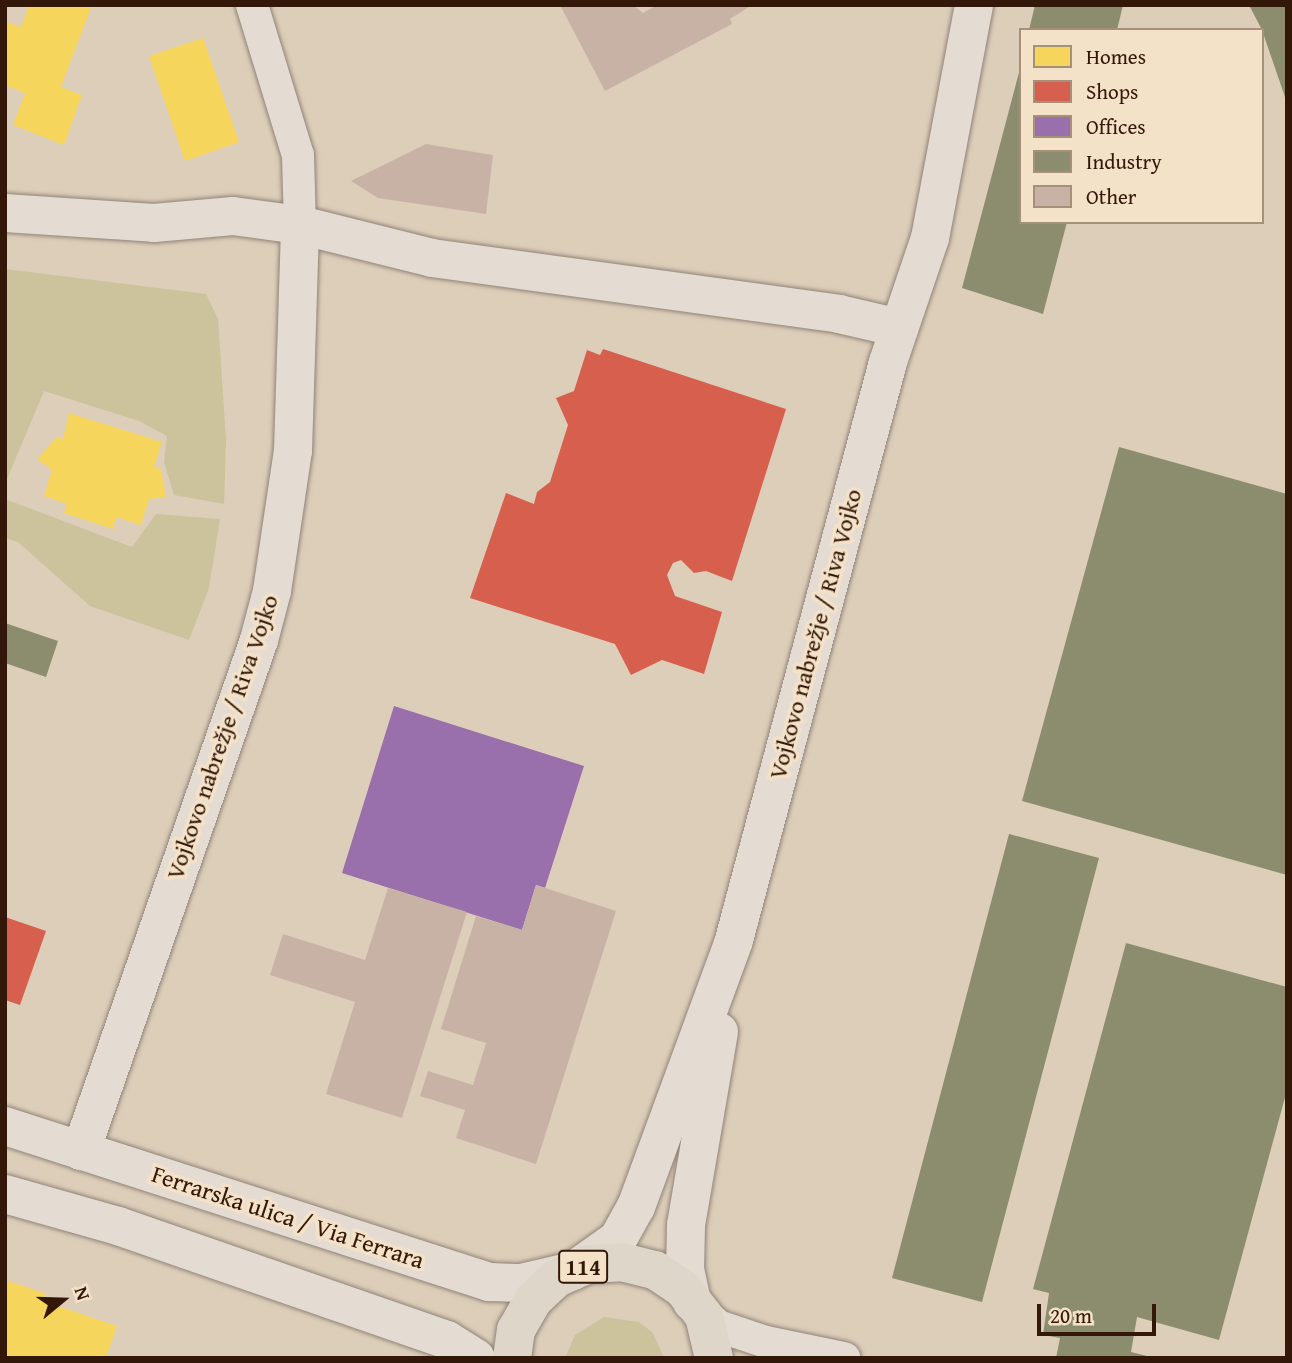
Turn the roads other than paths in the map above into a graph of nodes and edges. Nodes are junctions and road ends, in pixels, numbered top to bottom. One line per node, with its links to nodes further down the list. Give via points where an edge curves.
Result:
1 (252, 5): 4 (street, via 298,155)
2 (974, 5): 5 (street, Vojkovo nabrežje / Riva Vojko, via 930,237)
3 (5, 212): 4 (street, via 154,223 233,216)
4 (300, 225): 5 (street, via 432,258 839,314); 8 (street, Vojkovo nabrežje / Riva Vojko, via 293,451 272,591)
5 (899, 328): 6 (street, Vojkovo nabrežje / Riva Vojko)
6 (734, 940): 10 (street, via 636,1207 618,1239); 11 (street, via 686,1225 685,1270)
7 (5, 1126): 8 (street, Ferrarska ulica / Via Ferrara)
8 (81, 1151): 10 (street, Ferrarska ulica / Via Ferrara, via 489,1282 522,1283)
9 (5, 1194): 12 (street, via 118,1226 447,1340)
10 (573, 1271): 11 (main road, 114, via 588,1264 622,1262 655,1270 683,1289); 13 (main road, 114, via 557,1278 533,1300 516,1330)
11 (692, 1302): 14 (main road, 114, via 704,1316); 15 (street, via 718,1326 766,1342)
12 (476, 1358)
13 (512, 1358)
14 (714, 1358)
15 (844, 1358)

